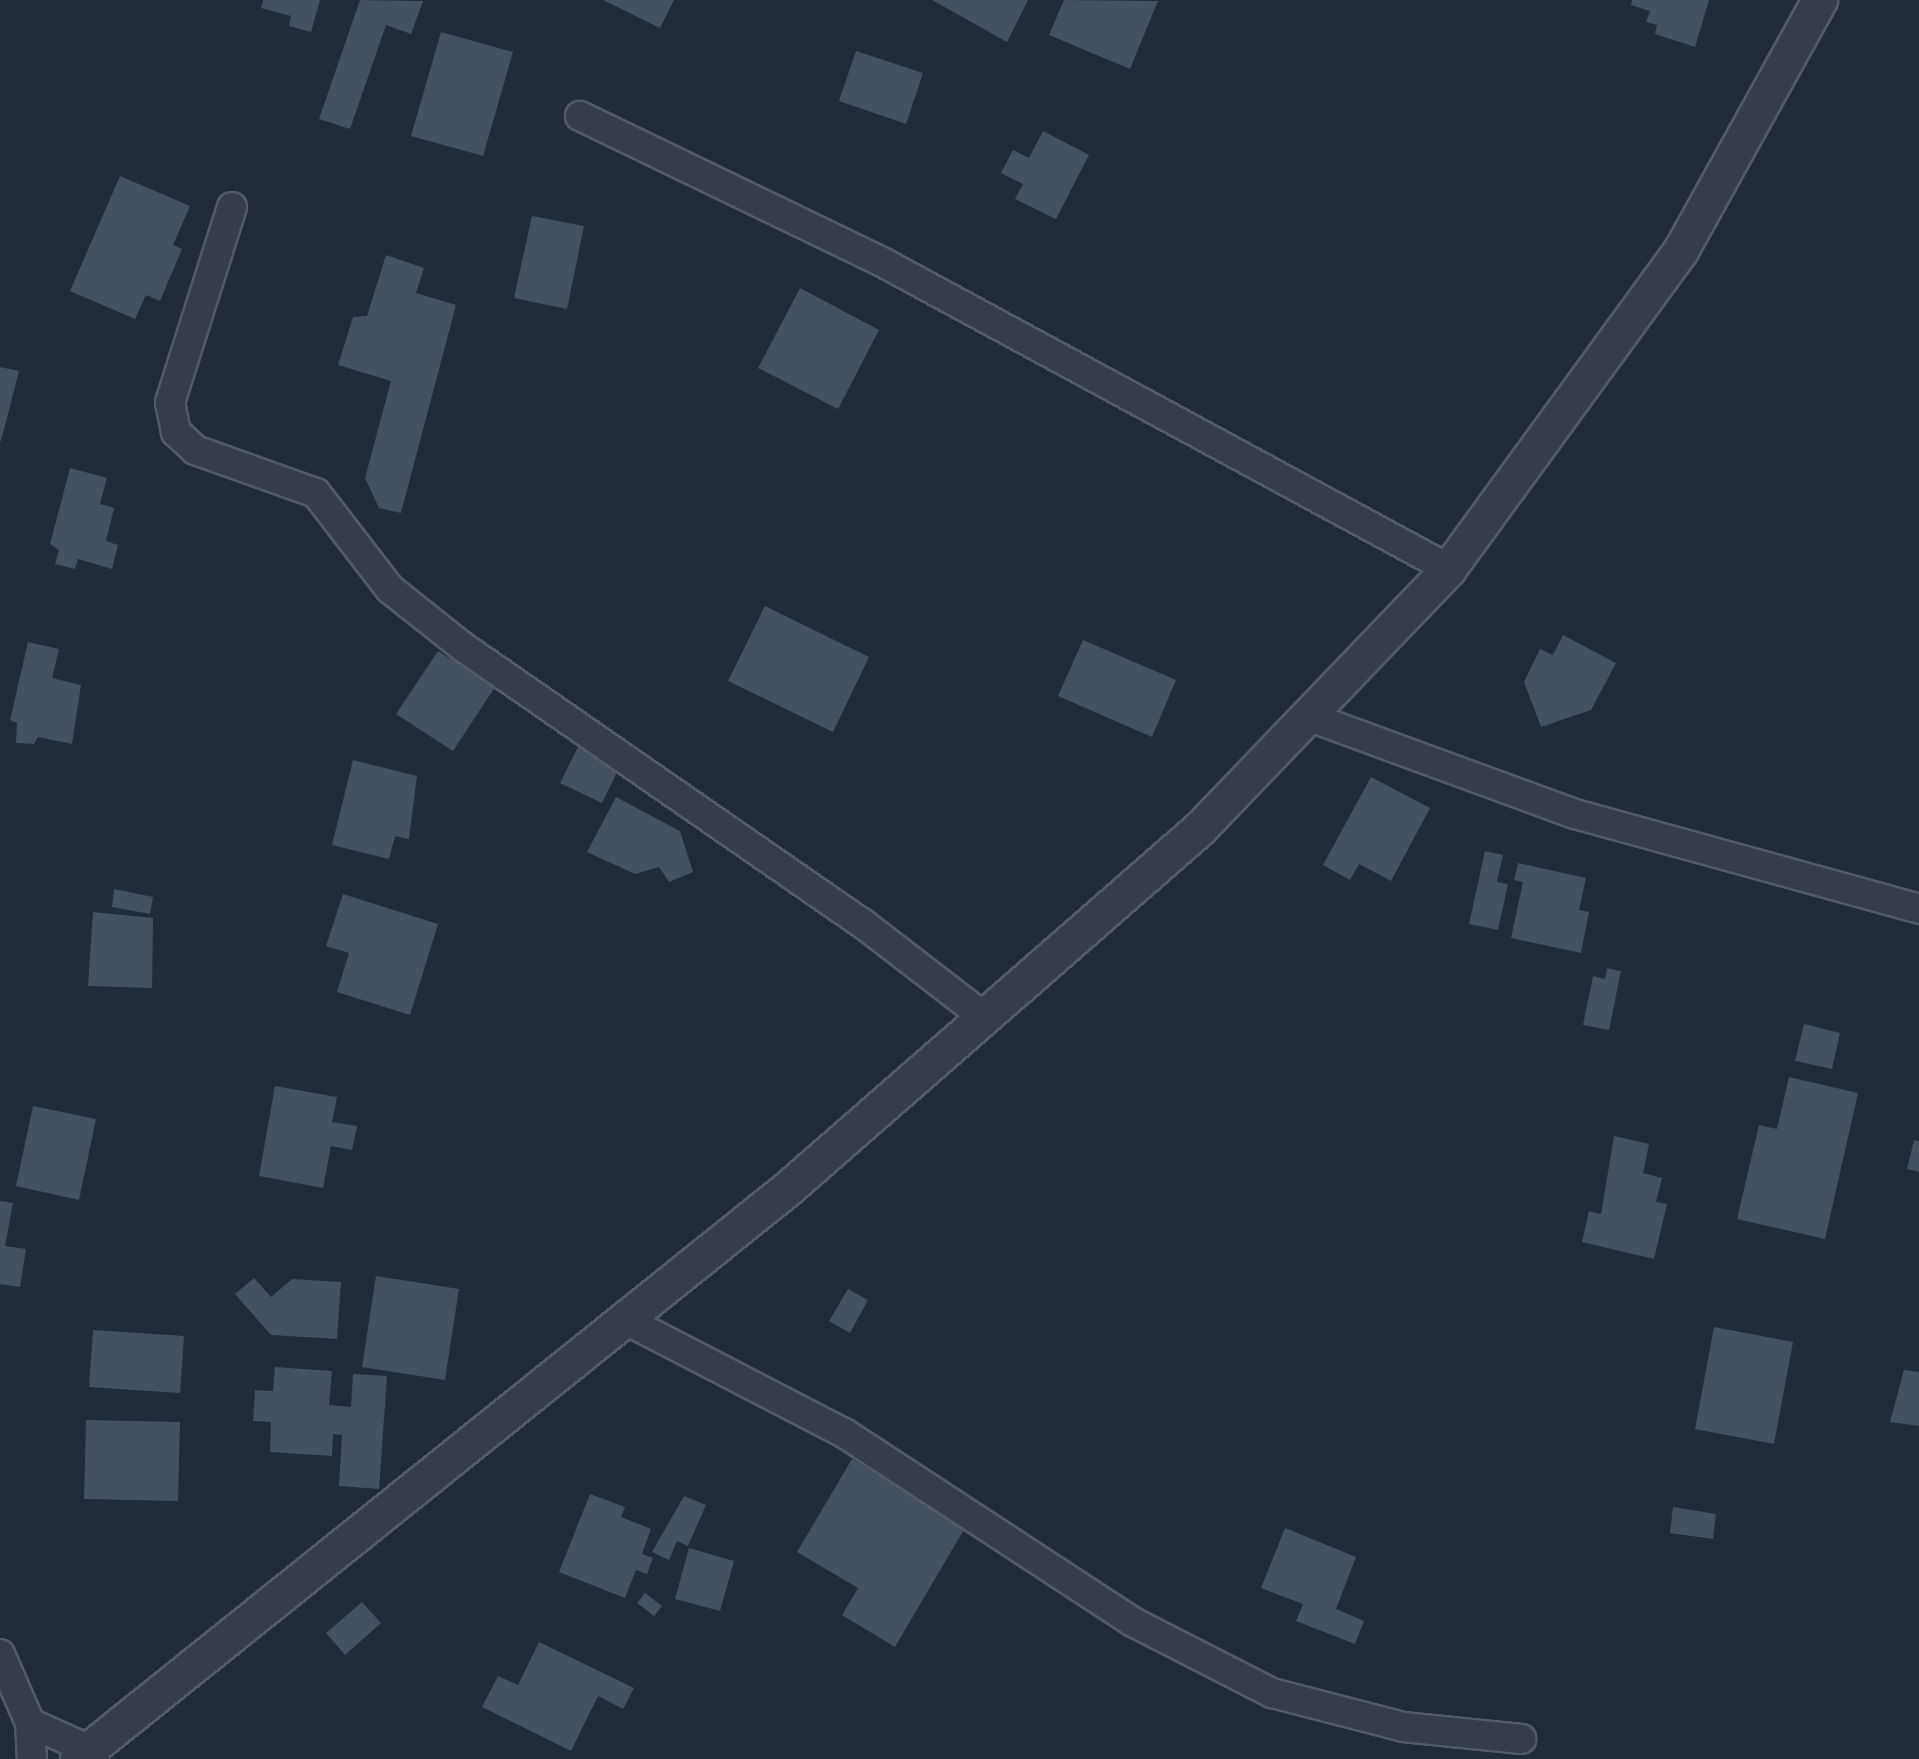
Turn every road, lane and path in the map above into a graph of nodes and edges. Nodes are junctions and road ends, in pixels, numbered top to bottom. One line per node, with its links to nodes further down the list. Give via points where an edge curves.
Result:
1 (1820, 0): 4 (street, via 1681,251)
2 (580, 116): 4 (street, via 884,263)
3 (232, 207): 7 (street, via 170,402 176,432 195,450 316,493 390,589 463,647 862,923)
4 (1449, 569): 5 (street)
5 (1307, 716): 6 (street, via 1575,814); 7 (street, via 1200,829)
6 (1919, 909)
7 (984, 1017): 8 (street, via 788,1189)
8 (624, 1319): 11 (street, via 844,1433 1133,1622 1272,1693 1403,1727); 12 (street)
9 (0, 1654): 10 (street)
10 (30, 1723): 12 (street); 13 (street)
11 (1521, 1739)
12 (88, 1756)
13 (32, 1759)

